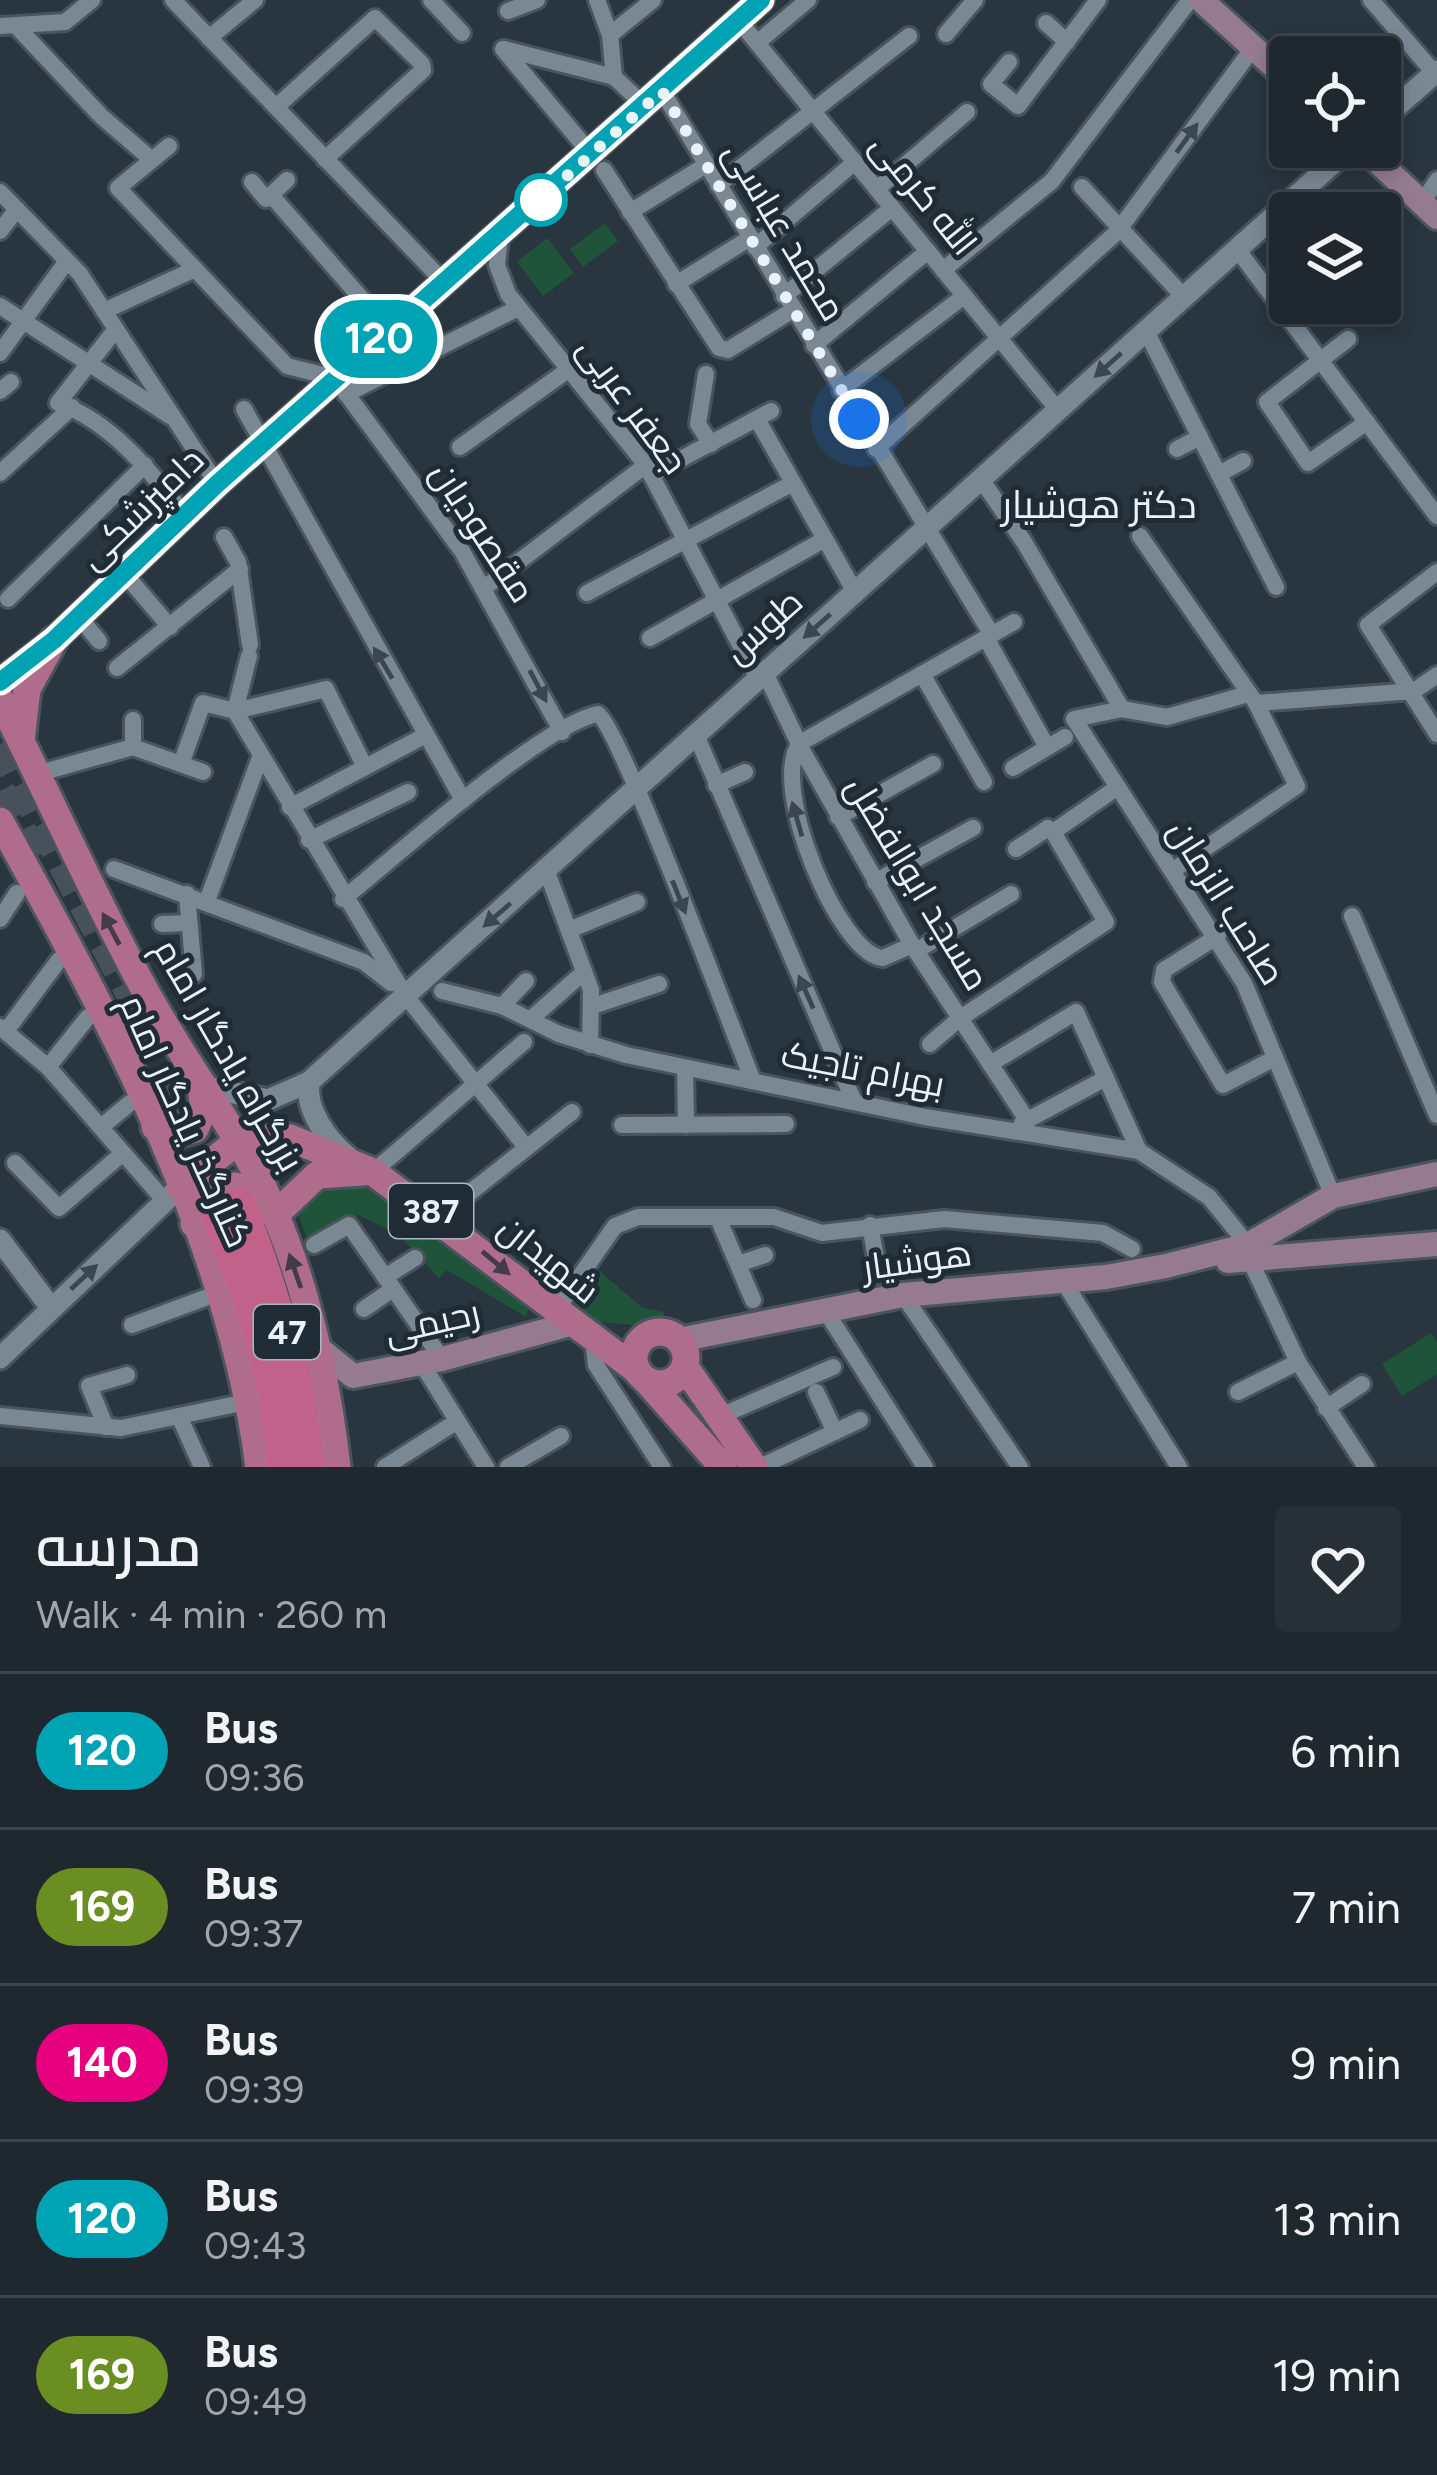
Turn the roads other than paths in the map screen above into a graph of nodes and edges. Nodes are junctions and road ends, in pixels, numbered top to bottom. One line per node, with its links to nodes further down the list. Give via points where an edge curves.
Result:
1 (92, 0): 17 (street, via 64,22)
2 (173, 0): 22 (street)
3 (256, 0): 22 (street)
4 (431, 0): 18 (street)
5 (537, 0): 15 (street)
6 (597, 0): 19 (street)
7 (653, 0): 19 (street)
8 (808, 0): 24 (street)
9 (1098, 0): 23 (street)
10 (1190, 0): 63 (street, via 1052,181)
11 (1201, 0): 25 (main road)
12 (1371, 0): 28 (street)
13 (971, 1): 20 (street)
14 (749, 7): 24 (street, الله کرمی); 30 (main road, دامپزشکی)
15 (508, 11)
16 (1046, 23): 23 (street)
17 (9, 28): 37 (street)
18 (462, 33)
19 (610, 34): 29 (street)
20 (946, 34)
21 (909, 36): 33 (street)
22 (209, 38): 32 (street)
23 (1066, 42): 26 (street, via 1018,106 991,84)
24 (757, 43): 33 (street, الله کرمی)
25 (1253, 48): 27 (main road); 55 (street, one-way to 25)
26 (1010, 62)
27 (1269, 62)
28 (1436, 73): 31 (street)
29 (614, 77): 30 (street, محمد عباسی); 39 (street, via 503,49)
30 (653, 99): 39 (main road, دامپزشکی); 40 (street, محمد عباسی)
31 (1401, 104)
32 (276, 107): 36 (street); 36 (street, via 374,18 424,67)
33 (812, 110): 38 (street, الله کرمی); 46 (street)
34 (967, 112): 48 (street)
35 (169, 146): 37 (street)
36 (325, 159): 64 (street)
37 (152, 160): 62 (street, via 118,188)
38 (855, 162): 48 (street, الله کرمی); 58 (street)
39 (598, 163): 54 (street); 57 (main road, دامپزشکی)
40 (706, 165): 46 (street, محمد عباسی); 54 (street)
41 (1328, 168): 59 (street, طوس)
42 (1384, 168): 53 (main road)
43 (287, 180): 50 (street)
44 (1437, 180): 53 (street)
45 (252, 182): 50 (street, via 266,199)
46 (718, 185): 58 (street, محمد عباسی)
47 (1082, 187): 55 (street)
48 (877, 189): 51 (street, الله کرمی)
49 (0, 192): 52 (street)
50 (271, 195): 74 (street)
51 (892, 208): 60 (street, الله کرمی); 68 (street)
52 (16, 209): 56 (street); 61 (street)
53 (1429, 210)
54 (631, 212): 65 (street)
55 (1120, 228): 67 (street); 77 (street)
56 (0, 231)
57 (500, 236): 64 (main road, دامپزشکی); 70 (street, جعفر عربی, via 501,280)
58 (753, 242): 65 (street); 68 (street, محمد عباسی)
59 (1238, 249): 67 (street, طوس); 80 (street)
60 (928, 251): 63 (street, الله کرمی); 78 (street)
61 (67, 261): 71 (street); 72 (street)
62 (196, 269): 71 (street); 84 (street, via 287,367)
63 (943, 270): 66 (street, الله کرمی)
64 (444, 283): 74 (main road, دامپزشکی)
65 (676, 284): 68 (street, via 715,344 728,350)
66 (964, 296): 77 (street, الله کرمی); 85 (street)
67 (1184, 297): 75 (street, طوس)
68 (789, 303): 78 (street, محمد عباسی)
69 (0, 306): 72 (street)
70 (518, 308): 82 (street, جعفر عربی); 84 (street)
71 (104, 311): 73 (street)
72 (23, 322): 79 (street); 81 (street)
73 (116, 329): 81 (street); 89 (street)
74 (389, 330): 84 (main road, دامپزشکی)
75 (1146, 331): 88 (street, طوس, one-way to 88); 91 (street)
76 (1348, 339): 80 (street)
77 (1001, 340): 88 (street, الله کرمی); 95 (street)
78 (814, 345): 85 (street, محمد عباسی)
79 (0, 353)
80 (1321, 360): 90 (street); 90 (street, via 1267,402 1309,463)
81 (86, 363): 86 (street); 89 (street)
82 (568, 370): 94 (street); 99 (street, جعفر عربی)
83 (706, 374): 93 (street, via 698,424)
84 (341, 386): 92 (main road, دامپزشکی); 116 (street, مقصودیان)
85 (841, 390): 95 (street, محمد عباسی)
86 (65, 405): 98 (street); 100 (street)
87 (244, 409): 92 (street)
88 (1058, 410): 102 (street, طوس)
89 (178, 421): 104 (street)
90 (1366, 422): 106 (street)
91 (1200, 437): 96 (street); 101 (street)
92 (262, 443): 104 (main road, دامپزشکی); 141 (street, one-way to 92)
93 (711, 444): 99 (street); 103 (street, via 764,415)
94 (460, 446)
95 (876, 449): 107 (street, محمد عباسی)
96 (1177, 449)
97 (1243, 461): 101 (street)
98 (145, 465): 105 (street); 119 (street)
99 (648, 470): 111 (street, جعفر عربی); 116 (street)
100 (0, 473)
101 (1219, 474): 115 (street)
102 (980, 479): 107 (street, طوس); 136 (street)
103 (794, 483): 110 (street); 111 (street)
104 (217, 484): 105 (main road, دامپزشکی)
105 (185, 515): 114 (main road, دامپزشکی)
106 (1437, 516)
107 (925, 529): 117 (street, طوس); 124 (street, محمد عباسی)
108 (1140, 536): 134 (street)
109 (224, 537): 112 (street)
110 (825, 539): 117 (street); 120 (street)
111 (684, 545): 118 (street); 120 (street, جعفر عربی)
112 (240, 569): 123 (street); 137 (street, via 249,651)
113 (1437, 572): 133 (street, via 1368,625)
114 (124, 574): 121 (main road, دامپزشکی); 123 (street)
115 (1276, 587)
116 (484, 588): 139 (street, مقصودیان, one-way to 139)
117 (855, 592): 131 (street, طوس, one-way to 131)
118 (586, 593)
119 (8, 599)
120 (713, 601): 125 (street); 131 (street, جعفر عربی)
121 (79, 617): 126 (main road, دامپزشکی); 127 (street)
122 (1014, 622): 124 (street)
123 (170, 627): 128 (street)
124 (989, 637): 129 (street); 145 (street, محمد عباسی)
125 (650, 638)
126 (54, 640): 132 (main road, دامپزشکی); 147 (main road, via 27,689)
127 (99, 641)
128 (117, 668)
129 (922, 674): 144 (street); 155 (street)
130 (1437, 675): 133 (street)
131 (761, 676): 142 (street, طوس); 144 (street, مسجد ابوالفضل)
132 (0, 682)
133 (1414, 692): 134 (street); 140 (street)
134 (1252, 698): 136 (street, via 1167,717); 169 (street, via 1297,789)
135 (0, 699): 147 (main road, بزرگراه یادگار امام)
136 (1122, 709): 158 (street, صاحب الزمان, via 1074,719)
137 (236, 711): 148 (street); 149 (street, via 202,703); 151 (street, via 326,689)
138 (133, 720): 146 (street)
139 (562, 732): 157 (street, via 590,715 605,717); 160 (street)
140 (1437, 734)
141 (426, 735): 151 (street); 160 (street)
142 (695, 735): 156 (street); 157 (street, طوس)
143 (1065, 737): 145 (street)
144 (800, 742): 162 (street, مسجد ابوالفضل); 184 (street, one-way to 144, via 876,959 833,902 789,794 789,765)
145 (1047, 746): 152 (street)
146 (133, 747): 147 (street); 149 (street)
147 (21, 753): 209 (main road, بزرگراه یادگار امام, one-way to 147)
148 (261, 755): 161 (street); 176 (street)
149 (181, 764): 153 (street)
150 (932, 764): 162 (street)
151 (365, 767): 161 (street)
152 (1013, 768)
153 (203, 772)
154 (746, 772): 156 (street)
155 (984, 782)
156 (716, 785): 210 (street, one-way to 156)
157 (636, 788): 170 (street, طوس); 207 (street, one-way to 207)
158 (1115, 789): 165 (street); 169 (street, صاحب الزمان)
159 (408, 792): 166 (street)
160 (464, 800): 175 (street)
161 (290, 807): 166 (street)
162 (838, 817): 171 (street, مسجد ابوالفضل)
163 (0, 821): 219 (main road, کنارگذر یادگار امام)
164 (973, 828): 171 (street)
165 (1053, 832): 167 (street); 196 (street, via 1106,922)
166 (309, 840): 175 (street)
167 (1016, 849)
168 (114, 869): 173 (street)
169 (1172, 871): 183 (street, صاحب الزمان)
170 (547, 872): 182 (street); 191 (street, طوس, one-way to 191)
171 (875, 883): 184 (street, مسجد ابوالفضل)
172 (16, 893): 179 (street)
173 (187, 894): 176 (street); 180 (street)
174 (1011, 894): 184 (street)
175 (344, 899): 191 (street)
176 (207, 901): 191 (street, via 364,962)
177 (638, 902): 182 (street)
178 (1352, 916): 213 (street)
179 (0, 919)
180 (188, 922): 181 (street); 187 (street)
181 (162, 924)
182 (569, 930): 186 (street)
183 (1218, 936): 201 (street, صاحب الزمان); 201 (street, via 1164,970 1162,982 1223,1084)
184 (914, 948): 196 (street, مسجد ابوالفضل)
185 (59, 960): 197 (street)
186 (584, 972): 193 (street); 195 (street)
187 (194, 974)
188 (526, 981): 192 (street)
189 (659, 984): 193 (street)
190 (442, 991): 192 (street, بهرام تاجیک)
191 (405, 995): 206 (street, طوس); 208 (street)
192 (502, 1006): 195 (street, بهرام تاجیک)
193 (593, 1006): 200 (street)
194 (88, 1017): 203 (street)
195 (533, 1017): 200 (street, بهرام تاجیک)
196 (959, 1018): 199 (street); 202 (street, مسجد ابوالفضل)
197 (3, 1029): 203 (street)
198 (524, 1042): 208 (street)
199 (930, 1044)
200 (590, 1045): 204 (street, بهرام تاجیک)
201 (1275, 1058): 228 (street, صاحب الزمان)
202 (990, 1064): 205 (street, via 1076,1012); 215 (street, مسجد ابوالفضل)
203 (48, 1067): 218 (street)
204 (685, 1068): 207 (street, بهرام تاجیک); 217 (street)
205 (1106, 1078): 215 (street); 222 (street)
206 (309, 1082): 209 (street, طوس, via 268,1100); 225 (street, via 311,1106 333,1144)
207 (753, 1082): 210 (street, بهرام تاجیک)
208 (475, 1083): 221 (street); 225 (street)
209 (201, 1086): 219 (main road, via 204,1109 195,1129 169,1136); 220 (main road, بزرگراه یادگار امام)
210 (853, 1099): 215 (street, بهرام تاجیک, via 925,1117)
211 (130, 1103): 218 (street)
212 (572, 1112): 221 (street)
213 (1437, 1115)
214 (786, 1124): 217 (street)
215 (1020, 1124): 222 (street, بهرام تاجیک)
216 (622, 1125): 217 (street)
217 (686, 1125)
218 (101, 1127): 223 (street)
219 (155, 1127): 227 (main road, کنارگذر یادگار امام)
220 (238, 1141): 225 (main road, شهیدان / 387, via 290,1138); 227 (main road); 231 (main road, بزرگراه یادگار امام)
221 (526, 1148): 232 (street)
222 (1139, 1151): 240 (street, بهرام تاجیک, via 1209,1197)
223 (123, 1153): 224 (street, via 59,1208); 227 (street)
224 (16, 1162)
225 (374, 1172): 231 (main road, via 316,1175); 232 (main road, شهیدان / 387)
226 (1437, 1174): 228 (main road)
227 (172, 1194): 230 (main road, کنارگذر یادگار امام); 250 (street, one-way to 227)
228 (1333, 1196): 229 (main road)
229 (1309, 1212): 239 (main road, via 1303,1236); 240 (main road)
230 (217, 1214): 231 (main road, via 200,1207 234,1186 253,1190); 247 (main road, کنارگذر یادگار امام); 279 (highway, 47, via 260,1333); 280 (highway, بزرگراه یادگار امام / 47, via 286,1327)
231 (275, 1215): 257 (main road, بزرگراه یادگار امام, one-way to 231)
232 (440, 1217): 253 (main road, شهیدان / 387, one-way to 253)
233 (718, 1218): 234 (street, via 789,1219 822,1233); 243 (street); 253 (street, via 638,1217 615,1226)
234 (870, 1225): 238 (street, via 995,1222 1103,1233); 244 (street)
235 (0, 1240): 250 (street)
236 (1437, 1244): 239 (main road, هوشیار)
237 (314, 1245): 246 (street, via 349,1225)
238 (1132, 1249)
239 (1318, 1251): 240 (main road, هوشیار)
240 (1249, 1252): 245 (main road, هوشیار); 260 (street, بهرام تاجیک)
241 (765, 1255): 243 (street)
242 (415, 1258): 246 (street)
243 (738, 1264): 249 (street)
244 (878, 1275)
245 (1062, 1279): 248 (main road, هوشیار); 290 (street)
246 (389, 1283): 251 (street); 259 (street)
247 (221, 1292): 254 (street); 267 (main road, کنارگذر یادگار امام)
248 (903, 1295): 252 (main road, هوشیار); 289 (street)
249 (753, 1300)
250 (51, 1307): 258 (street)
251 (364, 1309)
252 (825, 1310): 256 (main road, هوشیار); 288 (street)
253 (562, 1317): 255 (main road, رحیمی); 255 (main road, via 540,1315); 256 (main road); 263 (main road, شهیدان / 387); 285 (street)
254 (131, 1325)
255 (525, 1336): 259 (main road, رحیمی)
256 (673, 1346): 263 (main road, via 668,1383); 263 (main road, via 636,1348); 271 (main road)
257 (318, 1348): 259 (main road, رحیمی, via 353,1376); 281 (main road, بزرگراه یادگار امام)
258 (0, 1358)
259 (432, 1362): 273 (street)
260 (1298, 1363): 266 (street); 268 (street, بهرام تاجیک)
261 (833, 1366): 271 (street)
262 (128, 1375): 274 (street, via 88,1386)
263 (642, 1376): 286 (main road, 387)
264 (1362, 1384): 268 (street)
265 (815, 1392): 275 (street)
266 (1238, 1392)
267 (250, 1401): 270 (street); 278 (main road, کنارگذر یادگار امام)
268 (1326, 1408): 291 (street, بهرام تاجیک)
269 (0, 1416): 274 (street)
270 (179, 1416): 274 (street); 277 (street)
271 (716, 1418): 287 (main road)
272 (860, 1420): 275 (street)
273 (457, 1422): 282 (street); 283 (street)
274 (106, 1426)
275 (835, 1432): 287 (street)
276 (561, 1436): 284 (street)
277 (202, 1467)
278 (259, 1467)
279 (282, 1467)
280 (309, 1467)
281 (338, 1467)
282 (385, 1467)
283 (486, 1467)
284 (508, 1467)
285 (662, 1467)
286 (723, 1467)
287 (757, 1467)
288 (925, 1467)
289 (1020, 1467)
290 (1179, 1467)
291 (1366, 1467)

